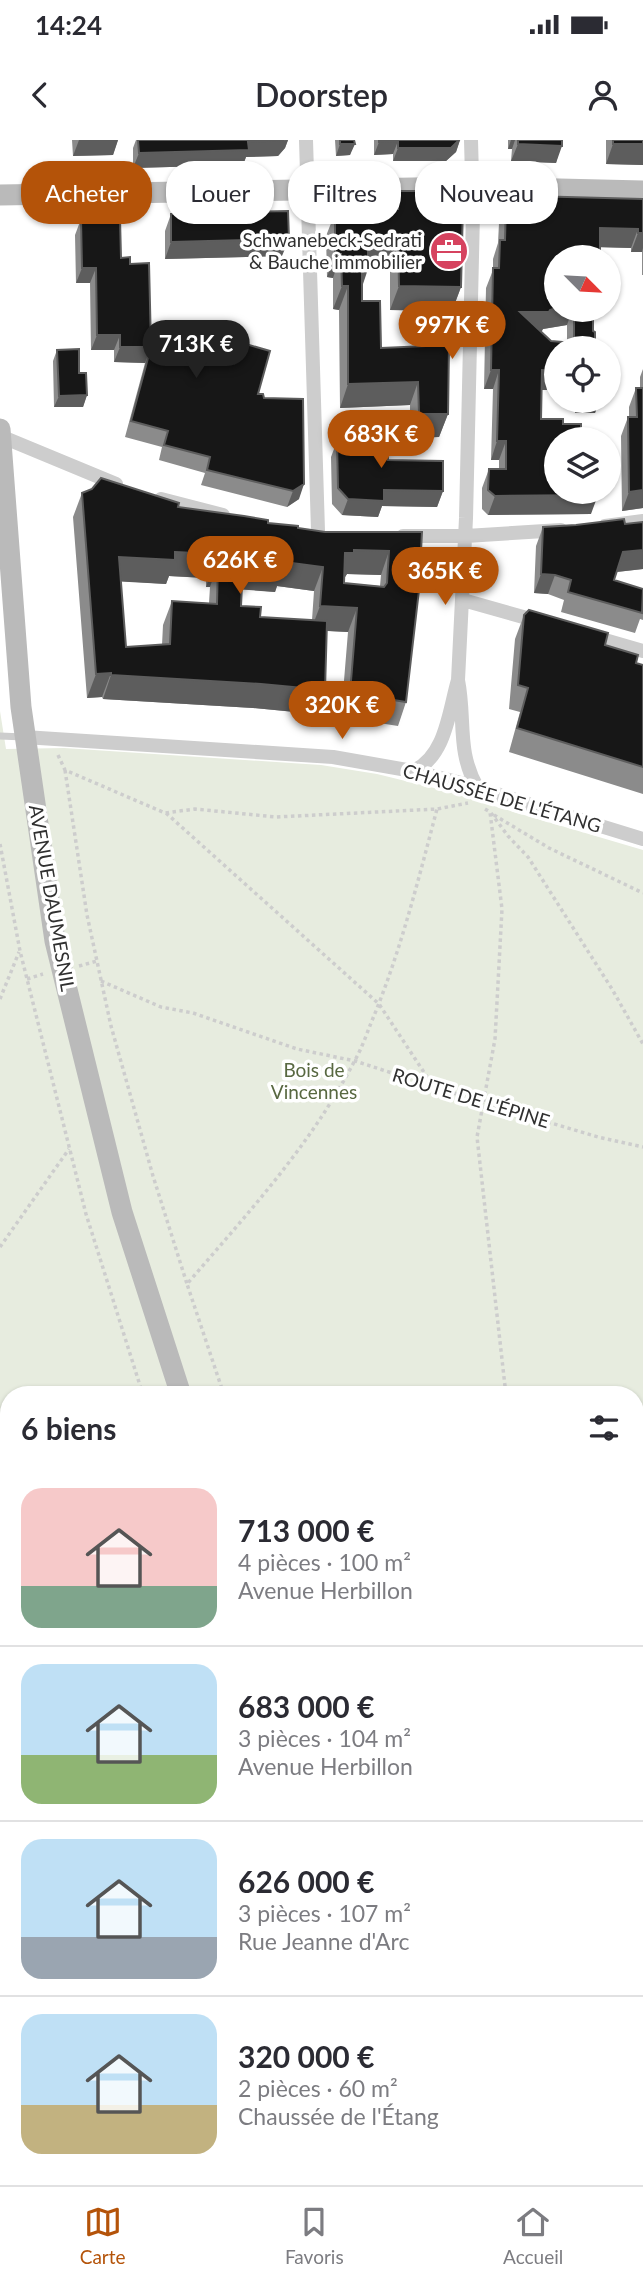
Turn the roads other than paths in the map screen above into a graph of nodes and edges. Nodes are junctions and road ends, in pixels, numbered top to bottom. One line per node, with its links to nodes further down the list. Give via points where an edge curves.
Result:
1 (306, 140): 3 (street)
2 (471, 140): 4 (street)
3 (307, 161)
4 (471, 161)
5 (288, 188): 8 (street)
6 (558, 189): 7 (street)
7 (643, 191)
8 (0, 195)
9 (309, 224): 15 (street)
10 (473, 224): 17 (street)
11 (0, 429): 12 (street, AVENUE DAUMESNIL)
12 (0, 436): 13 (street, via 138,491); 24 (street, AVENUE DAUMESNIL)
13 (238, 519)
14 (643, 521): 17 (street)
15 (319, 531)
16 (395, 536): 17 (street)
17 (466, 536): 18 (street)
18 (463, 600): 19 (street); 22 (street)
19 (555, 626)
20 (580, 633): 21 (street)
21 (643, 651)
22 (458, 680): 25 (street, via 438,746 426,763); 26 (street, via 464,760)
23 (0, 736): 24 (lane)
24 (24, 737): 25 (street, CHAUSSÉE DE L'ÉTANG, via 293,753); 28 (street, AVENUE DAUMESNIL, via 55,941 122,1212)
25 (413, 771): 26 (street, CHAUSSÉE DE L'ÉTANG)
26 (478, 789): 27 (street, CHAUSSÉE DE L'ÉTANG)
27 (643, 839)
28 (178, 1386)

